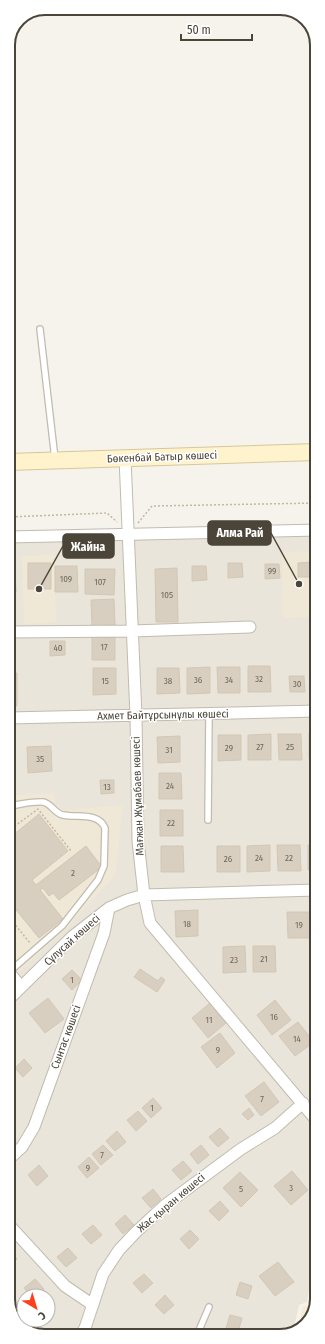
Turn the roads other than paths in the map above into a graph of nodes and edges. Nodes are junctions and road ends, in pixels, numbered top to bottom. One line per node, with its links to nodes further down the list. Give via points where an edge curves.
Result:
1 (40, 329): 4 (lane)
2 (310, 452): 3 (main road, Бөкенбай Батыр көшесі)
3 (125, 458): 4 (main road, Бөкенбай Батыр көшесі); 6 (street, Мағжан Жұмабаев көшесі)
4 (55, 461): 5 (main road, Бөкенбай Батыр көшесі)
5 (15, 462)
6 (128, 530): 7 (street); 8 (street); 10 (street, Мағжан Жұмабаев көшесі)
7 (310, 530)
8 (15, 537)
9 (250, 627): 10 (street)
10 (132, 631): 11 (street); 14 (street, Мағжан Жұмабаев көшесі)
11 (15, 632)
12 (310, 711): 13 (street, Ахмет Байтұрсынұлы көшесі)
13 (209, 714): 14 (street, Ахмет Байтұрсынұлы көшесі); 17 (lane)
14 (136, 716): 15 (street, Ахмет Байтұрсынұлы көшесі); 19 (street, Мағжан Жұмабаев көшесі, via 138,841)
15 (15, 718)
16 (15, 805): 21 (lane, via 42,802 49,804 62,815 95,818 103,822 105,828 104,866 98,880 62,926)
17 (208, 820)
18 (310, 890): 19 (street, Сұлусай көшесі)
19 (144, 895): 20 (street, Сұлусай көшесі); 25 (street, Мағжан Жұмабаев көшесі, via 150,923)
20 (109, 908): 23 (street, Сұлусай көшесі, via 73,936); 27 (street, Сынтас көшесі, via 104,933 34,1127)
21 (15, 966)
22 (15, 979): 23 (street)
23 (21, 987): 24 (street, Сұлусай көшесі)
24 (15, 993)
25 (303, 1103): 26 (street, Мағжан Жұмабаев көшесі); 29 (street, Жас қыран көшесі, via 274,1128 175,1198 136,1232 119,1250 103,1274)
26 (310, 1112)
27 (15, 1153)
28 (15, 1232): 29 (street, via 65,1286)
29 (93, 1305): 31 (street, Жас қыран көшесі)
30 (209, 1307): 32 (lane)
31 (84, 1329)
32 (200, 1329)

